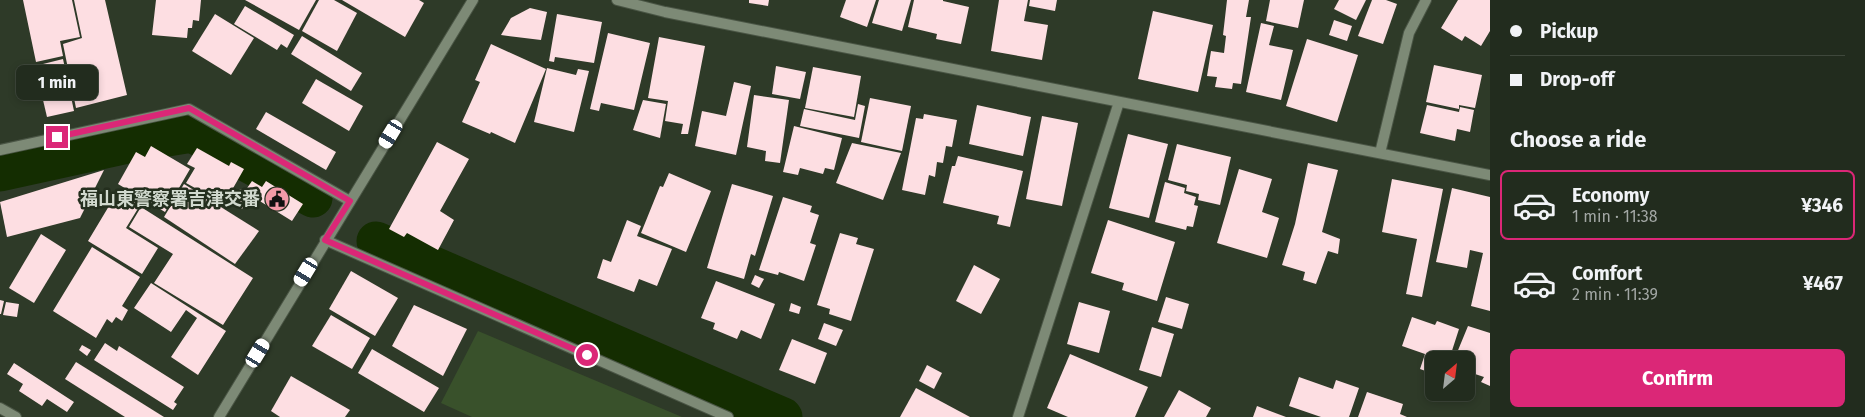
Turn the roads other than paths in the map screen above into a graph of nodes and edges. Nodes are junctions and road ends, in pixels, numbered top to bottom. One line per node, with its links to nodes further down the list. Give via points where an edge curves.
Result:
1 (473, 0): 8 (street)
2 (616, 0): 4 (street)
3 (1426, 0): 6 (street, via 1410,33)
4 (1119, 102): 6 (street); 14 (street)
5 (0, 150): 8 (street, via 189,108)
6 (1380, 153): 7 (street)
7 (1490, 175)
8 (350, 201): 9 (street)
9 (325, 240): 12 (street); 13 (street)
10 (0, 408): 11 (street)
11 (16, 417)
12 (219, 417)
13 (728, 417)
14 (1018, 417)

